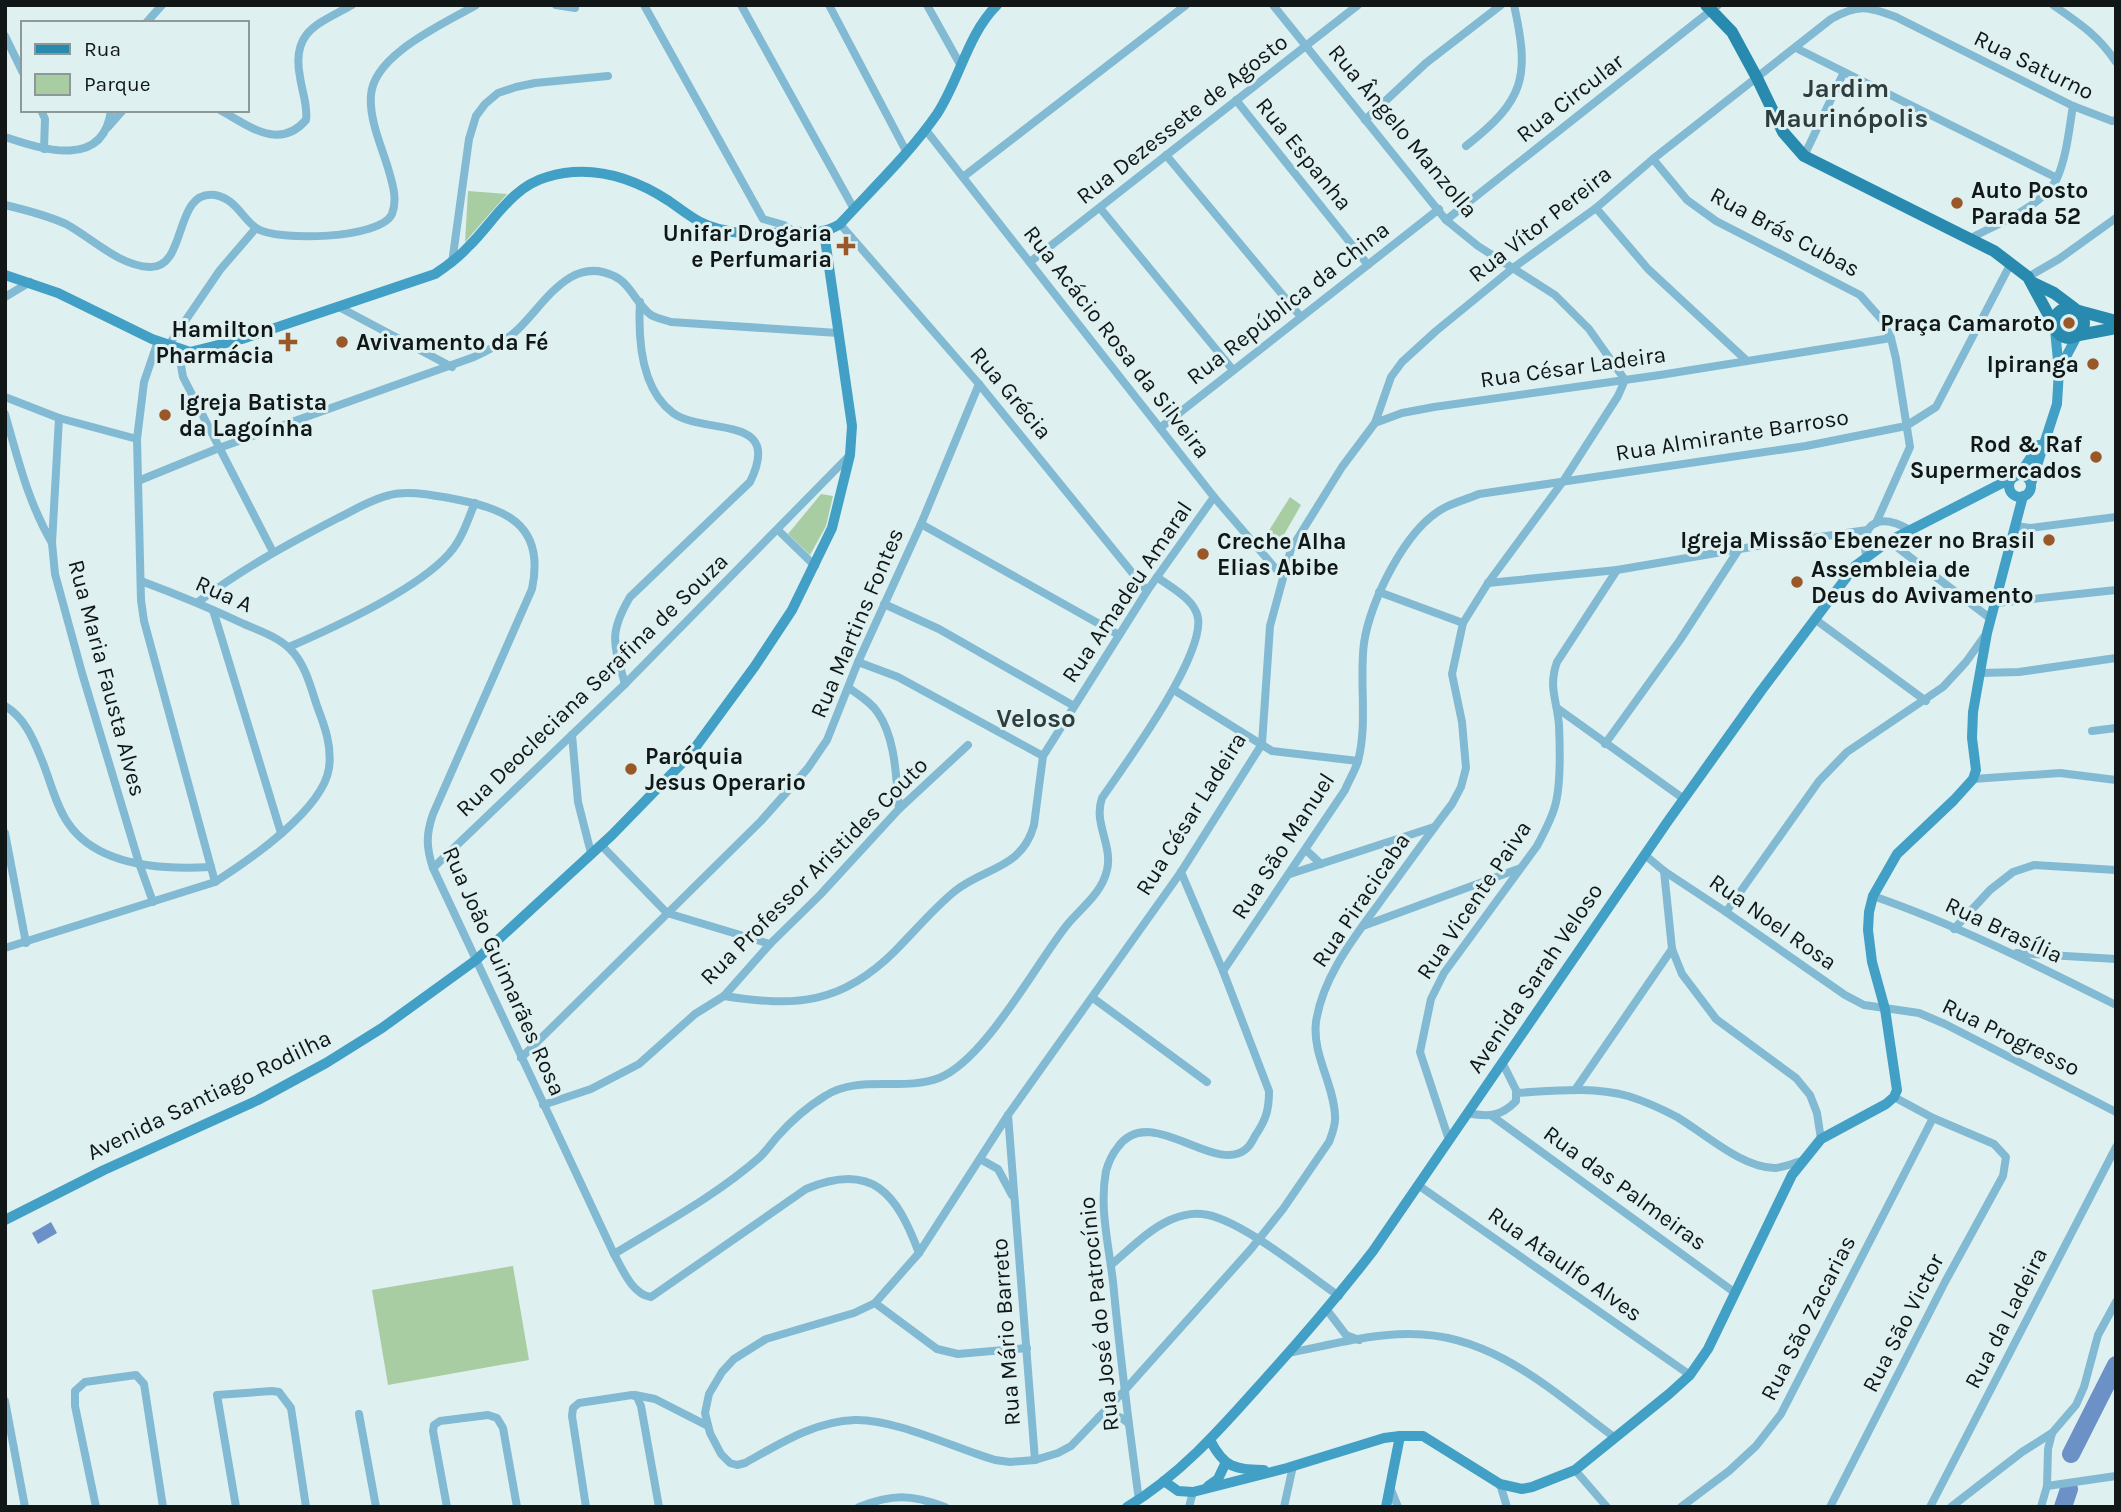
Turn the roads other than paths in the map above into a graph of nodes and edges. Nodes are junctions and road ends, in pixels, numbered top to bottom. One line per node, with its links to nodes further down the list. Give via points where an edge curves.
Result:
1 (162, 5): 18 (street)
2 (352, 5): 33 (street, via 312,27 301,40 297,53 307,110 306,120 292,134 271,135)
3 (476, 5): 55 (street, via 403,50 373,81 373,115 394,191 390,218 373,228 333,235 296,236)
4 (556, 5): 17 (street)
5 (644, 5): 56 (street, via 764,219)
6 (741, 5): 50 (street)
7 (829, 5): 41 (street)
8 (927, 5): 23 (street)
9 (997, 5): 23 (main road, via 979,27)
10 (1186, 5): 45 (street)
11 (1273, 5): 20 (street, Rua Ângelo Manzolla)
12 (1358, 5): 20 (street, Rua Dezessete de Agosto)
13 (1502, 5): 34 (street, via 1426,63)
14 (1514, 5): 39 (street, via 1522,43 1517,92 1491,126)
15 (2053, 5): 22 (street, Rua Saturno, via 2089,30)
16 (1712, 7): 27 (main road, via 1732,32); 53 (street, Rua Circular)
17 (575, 8)
18 (148, 21)
19 (5, 36): 24 (street)
20 (1307, 45): 28 (street, Rua Dezessete de Agosto); 34 (street, Rua Ângelo Manzolla)
21 (1796, 48): 25 (street); 27 (street, Rua Saturno); 29 (street, Rua Saturno, via 1847,10 1859,6 1876,9)
22 (2116, 62)
23 (961, 66): 37 (main road)
24 (21, 69)
25 (1844, 72): 43 (street); 46 (street)
26 (608, 76): 61 (street, via 516,87 498,93 475,116)
27 (1757, 78): 43 (main road, via 1783,132); 44 (street, Rua Vítor Pereira)
28 (1236, 100): 42 (street, Rua Dezessete de Agosto); 62 (street, Rua Espanha)
29 (2073, 106): 35 (street, Rua Saturno); 46 (street)
30 (42, 112): 40 (street)
31 (111, 112): 36 (street)
32 (121, 112): 36 (street)
33 (224, 112)
34 (1365, 120): 51 (street, Rua Ângelo Manzolla)
35 (2116, 120)
36 (108, 127): 40 (street, via 94,145)
37 (925, 129): 41 (main road); 45 (street, Rua Acácio Rosa da Silveira)
38 (5, 137): 40 (street)
39 (1466, 146)
40 (44, 149)
41 (906, 151): 50 (main road)
42 (1166, 155): 48 (street, Rua Dezessete de Agosto); 71 (street)
43 (1804, 156): 58 (main road)
44 (1653, 159): 49 (street, Rua Vítor Pereira); 77 (street, Rua Brás Cubas, via 1686,200 1716,221 1860,295)
45 (963, 177): 59 (street, Rua Acácio Rosa da Silveira)
46 (2057, 178): 58 (street, via 2037,201)
47 (5, 205): 55 (street, via 37,212 131,263 151,267 170,257 188,211 211,195 237,206)
48 (1100, 208): 59 (street, Rua Dezessete de Agosto); 81 (street)
49 (1596, 208): 63 (street, Rua Vítor Pereira); 79 (street, via 1648,268)
50 (854, 209): 54 (main road)
51 (1439, 209): 53 (street, Rua Ângelo Manzolla); 62 (street, Rua República da China)
52 (2116, 218): 65 (street)
53 (1446, 220): 63 (street, Rua Ângelo Manzolla)
54 (841, 224): 57 (main road); 84 (street, Rua Grécia)
55 (256, 228): 78 (street)
56 (795, 232): 57 (main road); 61 (main road, via 722,230 700,222 631,180 596,172 561,173 528,185 514,196)
57 (824, 232): 75 (main road, Avenida Santiago Rodilha)
58 (1971, 238): 60 (main road)
59 (1030, 262): 90 (street, Rua Acácio Rosa da Silveira)
60 (2011, 262): 65 (main road); 89 (street, via 1936,407)
61 (453, 263): 69 (main road, via 435,274)
62 (1368, 265): 71 (street, Rua República da China)
63 (1513, 268): 83 (street, Rua Ângelo Manzolla, via 1573,310); 88 (street, Rua Vítor Pereira, via 1402,362 1391,377)
64 (5, 275): 66 (main road)
65 (2029, 280): 70 (main road); 73 (main road)
66 (30, 282): 67 (street); 78 (main road)
67 (5, 297)
68 (640, 302): 75 (street, via 651,314 671,322); 80 (street, via 617,277 597,269 578,273 559,284 502,343); 137 (street, via 645,366 657,396 674,414 748,435 759,457 750,482 622,611 614,637)
69 (339, 307): 78 (main road, via 190,352); 80 (street)
70 (2076, 309): 72 (main road); 73 (main road, via 2059,311); 76 (main road, via 2085,323)
71 (1301, 317): 81 (street, Rua República da China)
72 (2116, 321)
73 (2054, 328): 76 (main road, via 2063,337); 82 (main road, Avenida Sarah Veloso)
74 (2116, 328): 76 (main road)
75 (838, 334): 94 (main road, Avenida Santiago Rodilha, via 851,410)
76 (2078, 335): 82 (main road, Avenida Sarah Veloso)
77 (1891, 338): 79 (street, Rua César Ladeira); 89 (street, Rua Brás Cubas)
78 (168, 345): 92 (street, via 144,382); 93 (street)
79 (1745, 360): 83 (street, Rua César Ladeira)
80 (453, 367): 93 (street)
81 (1234, 370): 90 (street, Rua República da China)
82 (2059, 370): 91 (main road, Avenida Sarah Veloso, via 2057,404)
83 (1625, 380): 88 (street, Rua César Ladeira, via 1434,407); 96 (street, Rua Piracicaba)
84 (979, 384): 105 (street, Rua Martins Fontes); 122 (street, Rua Grécia)
85 (5, 397): 87 (street)
86 (5, 414): 111 (street, via 25,486)
87 (59, 418): 92 (street); 111 (street, Rua Maria Fausta Alves)
88 (1375, 423): 117 (street, Rua César Ladeira, via 1291,549)
89 (1906, 426): 96 (street, Rua Almirante Barroso, via 1806,446); 104 (street, Rua Brás Cubas, via 1910,447)
90 (1160, 428): 101 (street, Rua Acácio Rosa da Silveira)
91 (2047, 434): 95 (main road, Avenida Sarah Veloso); 98 (main road, Avenida Sarah Veloso)
92 (137, 439): 97 (street)
93 (219, 448): 97 (street); 113 (street)
94 (850, 455): 107 (street, Rua Deocleciana Serafina de Souza); 115 (main road, Avenida Santiago Rodilha, via 832,527)
95 (2016, 476): 98 (main road, via 2028,478); 99 (main road, Avenida Sarah Veloso); 100 (main road, via 2010,486)
96 (1564, 480): 120 (street, Rua Piracicaba); 123 (street, Rua São Manuel, via 1479,494 1443,508 1419,528)
97 (138, 481): 119 (street)
98 (2031, 484): 100 (main road, via 2028,492)
99 (1987, 492): 100 (main road); 109 (main road, Avenida Sarah Veloso)
100 (2018, 495): 106 (main road)
101 (1214, 496): 117 (street, Rua Acácio Rosa da Silveira); 118 (street, Rua Amadeu Amaral)
102 (475, 503): 113 (street, Rua João Guimarães Rosa, via 392,494); 133 (street, via 458,542 431,572); 166 (street, Rua João Guimarães Rosa, via 513,519 535,554 535,572 532,589 429,824 427,849)
103 (2116, 517): 106 (street)
104 (1875, 523): 108 (street); 109 (street, via 1895,522)
105 (921, 524): 126 (street, Rua Martins Fontes); 132 (street)
106 (2016, 526): 125 (main road)
107 (778, 530): 115 (street); 137 (street, Rua Deocleciana Serafina de Souza)
108 (1867, 530): 112 (street); 114 (street)
109 (1910, 530): 110 (main road, Avenida Sarah Veloso)
110 (1889, 541): 114 (main road, Avenida Sarah Veloso); 129 (street)
111 (52, 543): 163 (street, Rua Maria Fausta Alves, via 55,574)
112 (1739, 549): 116 (street); 148 (street)
113 (273, 552): 124 (street, Rua João Guimarães Rosa)
114 (1867, 556): 128 (main road, Avenida Sarah Veloso)
115 (815, 566): 159 (main road, Avenida Santiago Rodilha, via 792,610 689,757)
116 (1617, 570): 120 (street); 143 (street, Rua Vicente Paiva, via 1556,662 1551,690)
117 (1282, 576): 147 (street, Rua César Ladeira, via 1270,626)
118 (1157, 577): 122 (street, Rua Amadeu Amaral); 139 (street, via 1195,609 1198,627)
119 (141, 581): 124 (street, Rua A); 165 (street, via 144,621)
120 (1488, 583): 130 (street, Rua Piracicaba)
121 (2116, 590): 125 (street)
122 (1147, 591): 132 (street, Rua Amadeu Amaral)
123 (1379, 592): 130 (street); 151 (street, Rua São Manuel, via 1364,643)
124 (198, 602): 127 (street, Rua A)
125 (1996, 603): 129 (main road)
126 (884, 604): 135 (street, Rua Martins Fontes); 142 (street, via 939,629)
127 (213, 610): 133 (street, Rua A); 158 (street)
128 (1816, 620): 140 (street); 154 (main road, Avenida Sarah Veloso)
129 (1991, 620): 131 (main road)
130 (1463, 623): 156 (street, Rua Piracicaba, via 1451,674 1466,768 1461,787)
131 (1987, 633): 136 (main road); 140 (street, via 1959,670)
132 (1119, 635): 142 (street, Rua Amadeu Amaral)
133 (289, 647): 158 (street, via 309,681 328,735 330,755 329,772 319,792)
134 (2116, 658): 136 (street)
135 (858, 662): 138 (street, Rua Martins Fontes); 150 (street, via 898,677)
136 (1982, 673): 152 (main road, via 1973,712)
137 (625, 684): 146 (street, Rua Deocleciana Serafina de Souza)
138 (849, 688): 155 (street, via 869,702 883,723); 176 (street, Rua Martins Fontes, via 827,740 808,768)
139 (1174, 690): 147 (street); 212 (street, via 1102,798 1098,810 1108,869 1099,890 1067,925 972,1053 937,1079 831,1092 798,1115 761,1156 693,1206)
140 (1926, 701): 175 (street, via 1847,752 1818,781)
141 (5, 706): 163 (street, via 26,727 58,805 80,839 107,855)
142 (1074, 706): 150 (street, Rua Amadeu Amaral)
143 (1557, 708): 148 (street); 167 (street, Rua Vicente Paiva, via 1556,803 1537,845)
144 (2116, 728): 145 (street)
145 (2092, 731)
146 (572, 735): 161 (street, via 578,802); 166 (street, Rua Deocleciana Serafina de Souza)
147 (1262, 744): 151 (street, via 1272,751); 170 (street, Rua César Ladeira)
148 (1605, 744): 154 (street)
149 (968, 745): 155 (street, Rua Professor Aristides Couto)
150 (1043, 756): 187 (street, Rua Amadeu Amaral, via 1027,844 997,870 957,890 871,973 808,1001 768,1003)
151 (1358, 761): 160 (street, Rua São Manuel)
152 (1973, 779): 153 (street, via 2060,773); 173 (main road, via 1897,854)
153 (2116, 780)
154 (1684, 799): 162 (main road, Avenida Sarah Veloso)
155 (899, 809): 180 (street, Rua Professor Aristides Couto)
156 (1435, 827): 164 (street); 177 (street, Rua Piracicaba)
157 (5, 833): 179 (street)
158 (281, 833): 172 (street)
159 (601, 845): 161 (main road, Avenida Santiago Rodilha); 176 (street)
160 (1306, 850): 164 (street); 171 (street, Rua São Manuel)
161 (591, 853): 185 (main road, Avenida Santiago Rodilha)
162 (1645, 855): 169 (street, Rua Noel Rosa); 192 (main road, Avenida Sarah Veloso)
163 (139, 863): 165 (street); 174 (street, Rua Maria Fausta Alves)
164 (1321, 864): 171 (street)
165 (211, 867): 172 (street)
166 (433, 868): 185 (street, Rua João Guimarães Rosa)
167 (1519, 869): 177 (street); 204 (street, Rua Vicente Paiva, via 1444,973 1425,1020 1420,1052)
168 (2116, 870): 178 (street, via 2034,865 2013,872)
169 (1664, 871): 175 (street, Rua Noel Rosa); 182 (street)
170 (1181, 872): 186 (street, Rua José do Patrocínio); 188 (street, Rua César Ladeira)
171 (1290, 874): 186 (street, Rua São Manuel)
172 (215, 882): 174 (street)
173 (1873, 896): 178 (street, Rua Brasília); 190 (main road, via 1868,930)
174 (153, 902): 179 (street)
175 (1726, 912): 190 (street, Rua Noel Rosa, via 1845,995)
176 (667, 913): 180 (street); 191 (street, Rua Martins Fontes)
177 (1363, 926): 211 (street, Rua Piracicaba, via 1326,985 1316,1022 1321,1063 1336,1117 1333,1132)
178 (1954, 929): 183 (street, Rua Brasília)
179 (26, 943): 181 (street)
180 (771, 944): 187 (street, Rua Professor Aristides Couto)
181 (5, 948)
182 (1672, 948): 194 (street); 203 (street, via 1682,974 1716,1018 1796,1078 1810,1094)
183 (2012, 953): 184 (street); 189 (street, Rua Brasília)
184 (2116, 959)
185 (476, 960): 191 (street, Rua João Guimarães Rosa); 210 (main road, Avenida Santiago Rodilha, via 326,1063)
186 (1223, 971): 214 (street, Rua José do Patrocínio, via 1269,1091 1266,1121 1239,1153 1218,1154 1155,1132 1138,1132 1125,1139 1106,1169 1104,1220)
187 (724, 996): 197 (street, Rua Professor Aristides Couto, via 695,1014 639,1064 591,1089)
188 (1093, 998): 193 (street); 200 (street, Rua César Ladeira)
189 (2116, 1005)
190 (1885, 1009): 196 (main road, via 1896,1079); 198 (street, Rua Progresso, via 1919,1013 1945,1024)
191 (520, 1058): 197 (street, Rua João Guimarães Rosa)
192 (1502, 1062): 195 (street); 199 (main road, Avenida Sarah Veloso)
193 (1207, 1082)
194 (1576, 1090): 195 (street); 207 (street, via 1629,1097 1676,1116 1756,1164 1776,1168)
195 (1516, 1094): 201 (street, via 1506,1112)
196 (1894, 1097): 202 (street); 203 (main road)
197 (543, 1105): 212 (street, Rua João Guimarães Rosa)
198 (2116, 1111)
199 (1468, 1113): 201 (street); 204 (main road, Avenida Sarah Veloso)
200 (1008, 1115): 206 (street, Rua César Ladeira); 209 (street, Rua Mário Barreto)
201 (1492, 1116): 215 (street, Rua das Palmeiras)
202 (1933, 1118): 267 (street, Rua São Zacarias, via 1781,1415 1729,1471); 268 (street, Rua São Victor, via 1993,1144 2006,1157 2003,1176)
203 (1821, 1139): 207 (main road)
204 (1449, 1140): 208 (main road, Avenida Sarah Veloso)
205 (2116, 1147): 269 (street, Rua da Ladeira)
206 (980, 1159): 209 (street, Rua Mário Barreto, via 998,1169); 213 (street, Rua César Ladeira)
207 (1802, 1161): 215 (main road)
208 (1418, 1185): 216 (main road, Avenida Sarah Veloso); 223 (street, Rua Ataulfo Alves)
209 (1015, 1201): 221 (street, Rua Mário Barreto)
210 (5, 1220)
211 (1258, 1239): 214 (street, via 1214,1217 1189,1214 1151,1230); 216 (street); 224 (street, Rua Piracicaba)
212 (614, 1254): 213 (street, Rua João Guimarães Rosa, via 631,1283 652,1297 806,1189 844,1177 863,1180 889,1197 908,1224)
213 (919, 1254): 218 (street, Rua César Ladeira)
214 (1111, 1265): 224 (street, Rua José do Patrocínio)
215 (1734, 1292): 223 (main road, via 1708,1349)
216 (1339, 1296): 219 (main road, Avenida Sarah Veloso)
217 (2116, 1302): 231 (street, via 2098,1335 2076,1405)
218 (875, 1303): 221 (street, via 947,1353); 230 (street, Rua César Ladeira, via 766,1339 734,1359 709,1394)
219 (1327, 1310): 220 (street, via 1346,1335); 222 (main road, Avenida Sarah Veloso)
220 (1359, 1340): 222 (street); 233 (street, via 1410,1334 1476,1344 1520,1367)
221 (1027, 1348): 236 (street, Rua Mário Barreto)
222 (1288, 1353): 234 (main road, Avenida Sarah Veloso)
223 (1690, 1374): 233 (main road)
224 (1124, 1391): 228 (street, Rua Piracicaba); 229 (street, Rua José do Patrocínio)
225 (635, 1395): 230 (street, via 655,1399); 256 (street, via 579,1403 573,1408); 257 (street, via 641,1406)
226 (6, 1401): 248 (street)
227 (359, 1414): 253 (street)
228 (1099, 1417): 229 (street, via 1119,1416); 236 (street, Rua Piracicaba, via 1071,1446)
229 (1128, 1423): 247 (street, Rua José do Patrocínio)
230 (708, 1426): 235 (street, Rua César Ladeira)
231 (2052, 1433): 245 (street); 270 (street)
232 (1400, 1436): 238 (main road); 243 (main road, via 1423,1436); 244 (main road)
233 (1614, 1437): 240 (main road)
234 (1210, 1440): 237 (main road); 242 (main road, Avenida Sarah Veloso)
235 (721, 1454): 236 (street, Rua Piracicaba, via 730,1463 745,1463 794,1436 856,1420 903,1429 995,1460)
236 (1035, 1460)
237 (1226, 1462): 239 (main road, via 1240,1469); 246 (main road, via 1218,1479)
238 (1293, 1466): 239 (main road); 262 (street)
239 (1278, 1470): 246 (main road)
240 (1575, 1470): 243 (main road, via 1522,1489); 266 (street)
241 (2116, 1476): 245 (street)
242 (1164, 1481): 246 (main road, via 1178,1491); 247 (main road, Avenida Sarah Veloso)
243 (1500, 1484): 265 (street)
244 (1390, 1486): 263 (main road); 264 (street)
245 (2047, 1486): 271 (street)
246 (1198, 1491): 261 (street)
247 (1139, 1500): 260 (main road, Avenida Sarah Veloso)
248 (24, 1507)
249 (96, 1507): 250 (street, via 75,1391 85,1382 136,1376 144,1384)
250 (163, 1507)
251 (236, 1507): 252 (street, via 217,1395 272,1391 279,1392 290,1408)
252 (306, 1507)
253 (376, 1507)
254 (447, 1507): 255 (street, via 434,1425 488,1415 498,1418 503,1428)
255 (517, 1507)
256 (586, 1507)
257 (659, 1507)
258 (859, 1507): 259 (street, via 900,1496)
259 (945, 1507)
260 (1127, 1507)
261 (1189, 1507)
262 (1284, 1507)
263 (1386, 1507)
264 (1398, 1507)
265 (1507, 1507)
266 (1606, 1507)
267 (1681, 1507)
268 (1830, 1507)
269 (1930, 1507)
270 (1951, 1507)
271 (2041, 1507)

